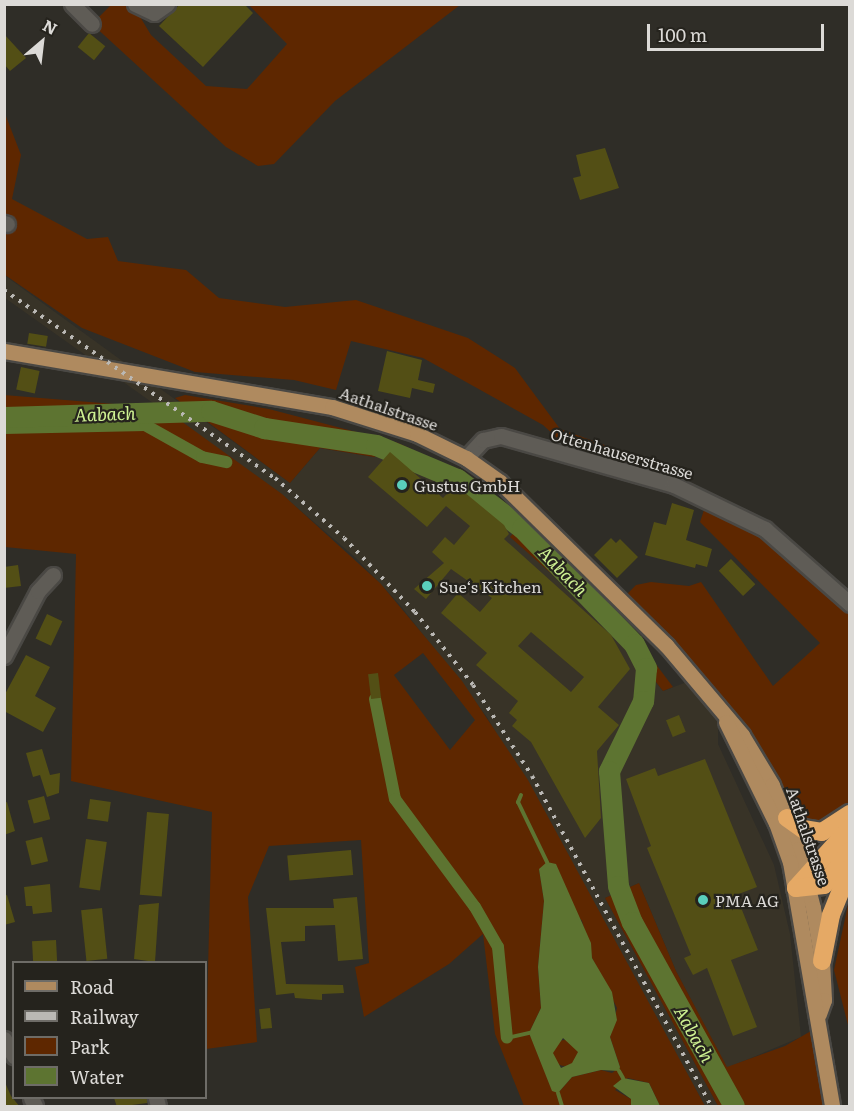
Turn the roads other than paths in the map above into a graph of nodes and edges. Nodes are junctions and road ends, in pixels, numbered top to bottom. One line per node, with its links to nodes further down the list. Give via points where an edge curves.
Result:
1 (72, 4): 4 (street)
2 (135, 4): 3 (street, via 154,13)
3 (167, 4)
4 (92, 24)
5 (4, 351): 6 (main road, Aathalstrasse, via 332,407 417,434)
6 (466, 458): 8 (street, Ottenhauserstrasse, via 483,440 501,436 674,485 765,530); 10 (main road, Aathalstrasse, via 530,509 622,599)
7 (53, 575): 9 (street, via 38,591)
8 (849, 604)
9 (4, 656)
10 (726, 719): 12 (main road, Aathalstrasse, via 742,735); 16 (main road, Aathalstrasse)
11 (849, 814): 12 (highway, via 822,832 803,829)
12 (787, 818): 16 (main road, Aathalstrasse)
13 (849, 828): 16 (highway)
14 (849, 851): 16 (highway, via 827,883)
15 (849, 868): 17 (highway, via 831,915)
16 (804, 884): 17 (main road, Aathalstrasse); 18 (main road, Aathalstrasse)
17 (822, 961): 18 (main road, Aathalstrasse, via 824,1000)
18 (819, 1014): 19 (main road, Aathalstrasse)
19 (832, 1107)

